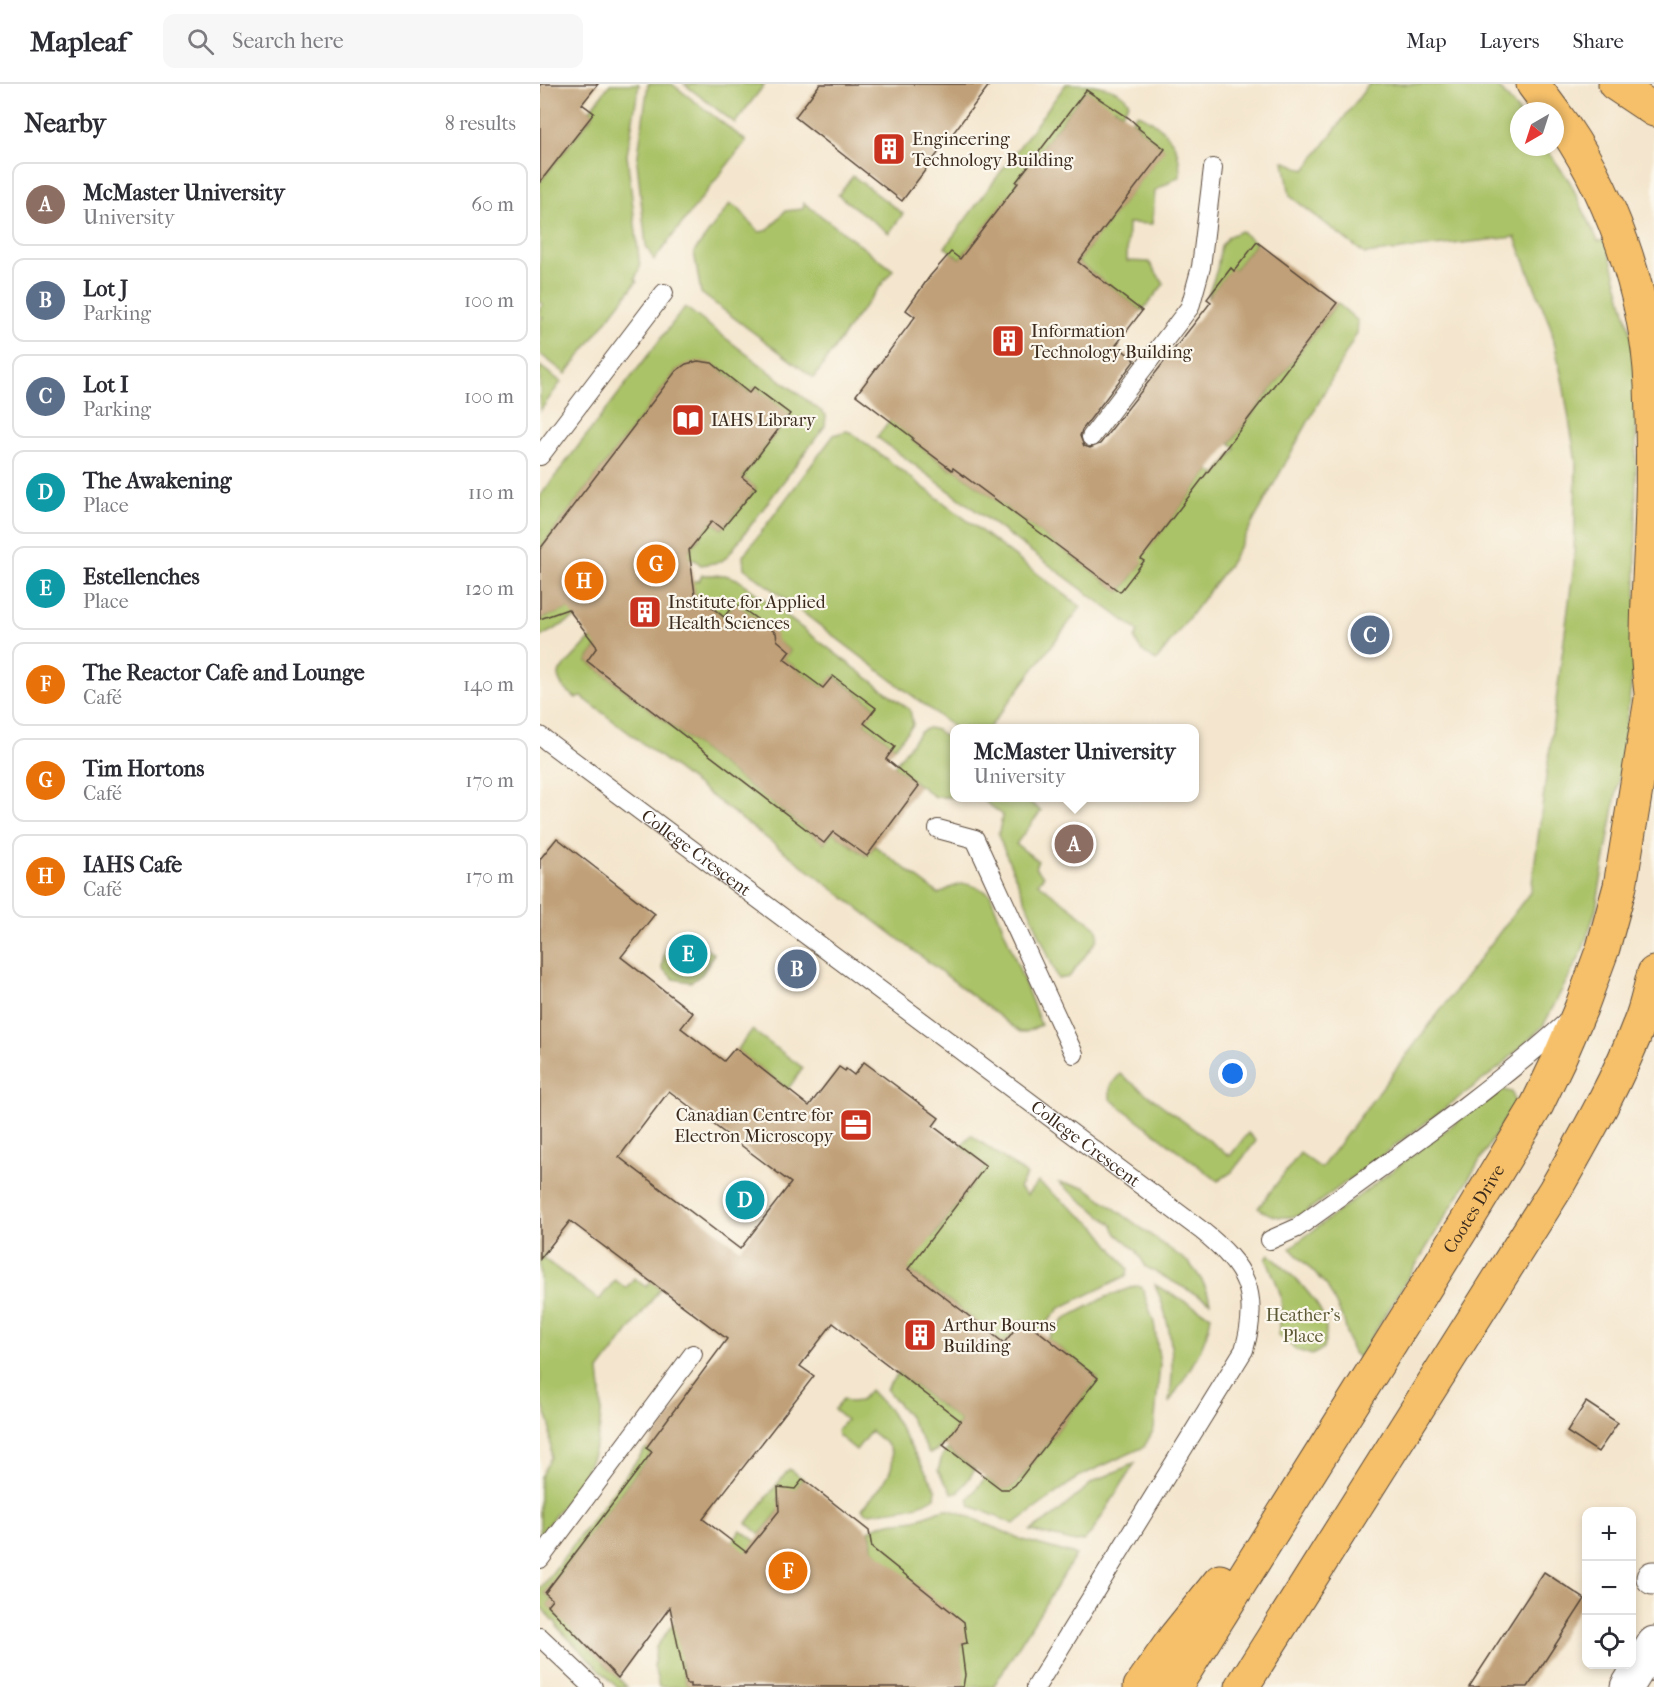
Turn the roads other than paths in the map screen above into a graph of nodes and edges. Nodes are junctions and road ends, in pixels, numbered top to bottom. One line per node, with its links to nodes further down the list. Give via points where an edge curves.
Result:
1 (1533, 84): 3 (main road, Cootes Drive)
2 (1615, 84): 4 (main road)
3 (1546, 102)
4 (1654, 110)
5 (1564, 127): 10 (main road, Cootes Drive, via 1590,167 1607,206 1630,270 1646,345 1651,382 1652,531 1647,640)
6 (1213, 168): 8 (lane, via 1201,267 1190,307)
7 (663, 293): 9 (lane)
8 (1091, 437)
9 (540, 456)
10 (1652, 687): 14 (main road, Cootes Drive, via 1620,886)
11 (540, 736): 23 (lane, College Crescent, via 1201,1230 1239,1268 1252,1302 1244,1350)
12 (938, 829): 15 (lane, via 975,839)
13 (1654, 973): 26 (main road, via 1643,1015 1623,1063 1556,1190)
14 (1581, 1008): 16 (lane, via 1493,1084 1297,1228); 18 (main road, Cootes Drive, via 1537,1105)
15 (1074, 1054)
16 (1270, 1240)
17 (693, 1354): 19 (lane)
18 (1313, 1465): 24 (main road, via 1175,1637); 25 (main road, Cootes Drive)
19 (540, 1559)
20 (540, 1637): 22 (lane)
21 (1654, 1643): 27 (street)
22 (593, 1687)
23 (1036, 1687)
24 (1140, 1687)
25 (1175, 1687)
26 (1242, 1687)
27 (1627, 1687)

